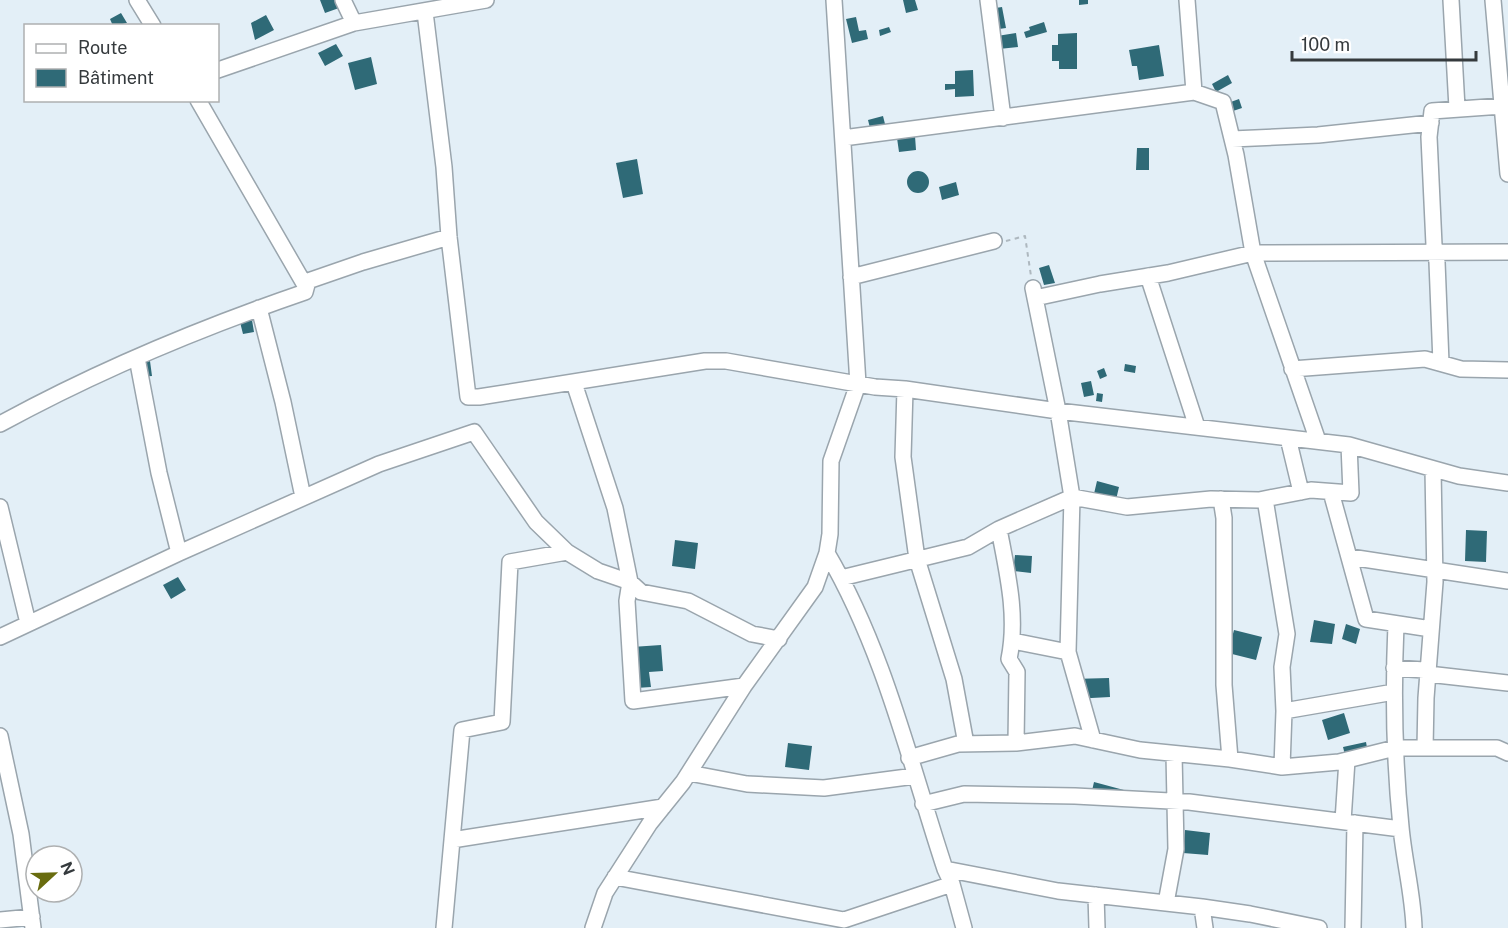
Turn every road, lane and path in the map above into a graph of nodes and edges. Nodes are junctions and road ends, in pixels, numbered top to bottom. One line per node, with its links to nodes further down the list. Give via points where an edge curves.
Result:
1 (137, 0): 11 (street)
2 (343, 0): 10 (street)
3 (486, 0): 9 (street)
4 (834, 0): 19 (street)
5 (988, 0): 17 (street)
6 (1187, 0): 13 (street)
7 (1451, 0): 16 (street)
8 (1493, 0): 15 (street)
9 (425, 12): 10 (street); 22 (street)
10 (354, 23): 12 (street)
11 (152, 24)
12 (219, 70)
13 (1194, 92): 17 (street); 20 (street, via 1223,102)
14 (199, 102): 29 (street)
15 (1502, 106): 16 (street); 21 (street)
16 (1457, 108): 18 (street, via 1432,111)
17 (1003, 118): 19 (street)
18 (1431, 123): 20 (street); 26 (street)
19 (843, 138): 28 (street)
20 (1232, 139): 25 (street)
21 (1508, 174)
22 (449, 237): 29 (street, via 308,281); 36 (street, via 468,397)
23 (994, 241): 28 (street); 30 (path, via 1025,236)
24 (1508, 252): 26 (street)
25 (1252, 253): 26 (street); 27 (street); 34 (street)
26 (1436, 253): 33 (street)
27 (1148, 276): 30 (street); 41 (street)
28 (851, 278): 37 (street)
29 (306, 287): 31 (street, via 304,292)
30 (1034, 293): 39 (street)
31 (259, 308): 32 (street); 49 (street)
32 (137, 358): 40 (street); 56 (street)
33 (1441, 363): 34 (street, via 1425,359); 35 (street, via 1461,369)
34 (1292, 369): 43 (street)
35 (1508, 370)
36 (574, 382): 37 (street, via 726,361); 63 (street, via 615,508)
37 (858, 384): 38 (street); 57 (street, via 831,461)
38 (905, 389): 39 (street); 59 (street, via 903,457)
39 (1058, 411): 41 (street); 50 (street)
40 (0, 424)
41 (1197, 428): 42 (street)
42 (1288, 438): 43 (street); 47 (street)
43 (1318, 441): 44 (street)
44 (1349, 445): 45 (street); 48 (street, via 1351,493)
45 (1433, 469): 46 (street); 60 (street)
46 (1508, 483)
47 (1301, 492): 48 (street); 52 (street)
48 (1331, 492): 58 (street)
49 (303, 497): 55 (street, via 379,464 474,432 536,522); 56 (street)
50 (1072, 497): 51 (street, via 1127,507); 54 (street); 70 (street)
51 (1221, 499): 52 (street); 86 (street, via 1224,686)
52 (1265, 499): 76 (street, via 1287,634 1282,667)
53 (0, 507): 64 (street)
54 (999, 529): 59 (street, via 968,548); 69 (street, via 1013,606)
55 (567, 552): 63 (street, via 598,571); 97 (street, via 510,562 502,722 462,730)
56 (179, 553): 64 (street)
57 (827, 554): 61 (street); 68 (street, via 814,587)
58 (1350, 557): 60 (street); 65 (street, via 1366,619)
59 (917, 560): 61 (street); 80 (street, via 954,679)
60 (1433, 570): 62 (street); 66 (street)
61 (841, 578): 85 (street, via 880,671)
62 (1508, 581)
63 (630, 582): 68 (street, via 641,592 688,601 752,634); 74 (street, via 627,601 633,700)
64 (28, 623): 67 (street)
65 (1396, 624): 66 (street); 71 (street)
66 (1431, 629): 72 (street)
67 (0, 637)
68 (779, 639): 74 (street)
69 (1013, 641): 70 (street); 79 (street, via 1009,659 1017,672)
70 (1068, 652): 78 (street)
71 (1394, 668): 72 (street, via 1424,670); 75 (street)
72 (1428, 674): 73 (street); 82 (street)
73 (1508, 683)
74 (744, 686): 90 (street)
75 (1394, 692): 76 (street); 81 (street)
76 (1284, 711): 88 (street)
77 (0, 736): 89 (street)
78 (1093, 740): 79 (street, via 1075,736); 84 (street)
79 (1016, 743): 80 (street)
80 (966, 744): 85 (street)
81 (1395, 748): 82 (street); 87 (street); 96 (street)
82 (1425, 748): 83 (street, via 1497,748)
83 (1508, 753)
84 (1174, 754): 86 (street); 92 (street)
85 (909, 758): 91 (street)
86 (1230, 759): 88 (street)
87 (1347, 760): 88 (street); 95 (street)
88 (1282, 767)
89 (3, 768): 105 (street, via 21,834)
90 (688, 773): 91 (street, via 747,784 824,788); 94 (street)
91 (915, 776): 93 (street)
92 (1175, 802): 93 (street, via 964,794); 95 (street); 102 (street, via 1176,849)
93 (923, 804): 98 (street)
94 (663, 807): 97 (street); 99 (street)
95 (1349, 822): 96 (street); 114 (street)
96 (1401, 829): 115 (street)
97 (452, 840): 108 (street)
98 (945, 869): 100 (street); 101 (street)
99 (615, 877): 106 (street); 109 (street, via 604,893)
100 (952, 884): 106 (street); 110 (street)
101 (1096, 895): 102 (street); 111 (street)
102 (1166, 903): 103 (street)
103 (1202, 907): 107 (street); 112 (street)
104 (0, 920): 105 (street)
105 (32, 922)
106 (849, 923)
107 (1294, 925): 113 (street)
108 (444, 928)
109 (593, 928)
110 (964, 928)
111 (1097, 928)
112 (1205, 928)
113 (1319, 928)
114 (1353, 928)
115 (1414, 928)

